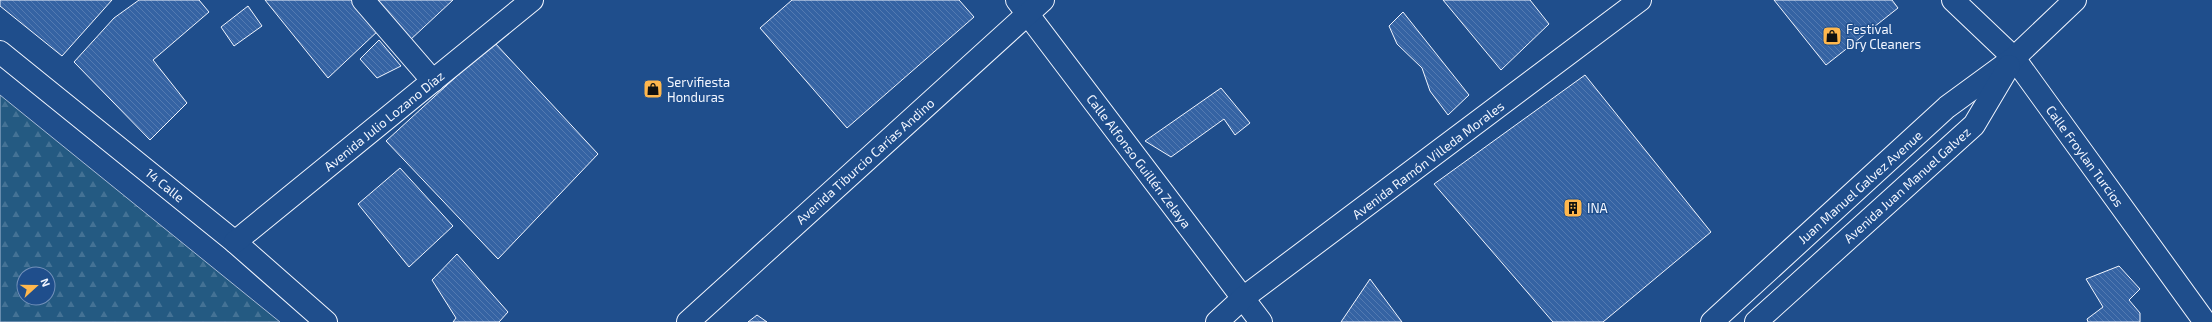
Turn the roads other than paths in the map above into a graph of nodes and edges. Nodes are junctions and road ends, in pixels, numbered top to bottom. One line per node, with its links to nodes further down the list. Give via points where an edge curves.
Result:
1 (363, 0): 9 (street)
2 (532, 0): 9 (street, Avenida Julio Lozano Díaz)
3 (1640, 0): 11 (street, Avenida Ramón Villeda Morales)
4 (1954, 0): 8 (street, Calle Froylan Turcios)
5 (2074, 0): 8 (street, Avenida Juan Manuel Galvez)
6 (1029, 4): 11 (street, Calle Alfonso Guillén Zelaya); 13 (street, Avenida Tiburcio Carías Andino)
7 (0, 52): 10 (street, 14 Calle)
8 (2014, 58): 16 (street, Juan Manuel Galvez Avenue, via 1947,107); 17 (street, Avenida Juan Manuel Galvez, via 1974,125); 18 (street, Calle Froylan Turcios)
9 (433, 81): 10 (street, Avenida Julio Lozano Díaz)
10 (235, 242): 12 (street, 14 Calle)
11 (1243, 298): 14 (street, Avenida Ramón Villeda Morales); 15 (street, Calle Alfonso Guillén Zelaya)
12 (326, 322)
13 (688, 322)
14 (1217, 322)
15 (1261, 322)
16 (1712, 322)
17 (1756, 322)
18 (2205, 322)

